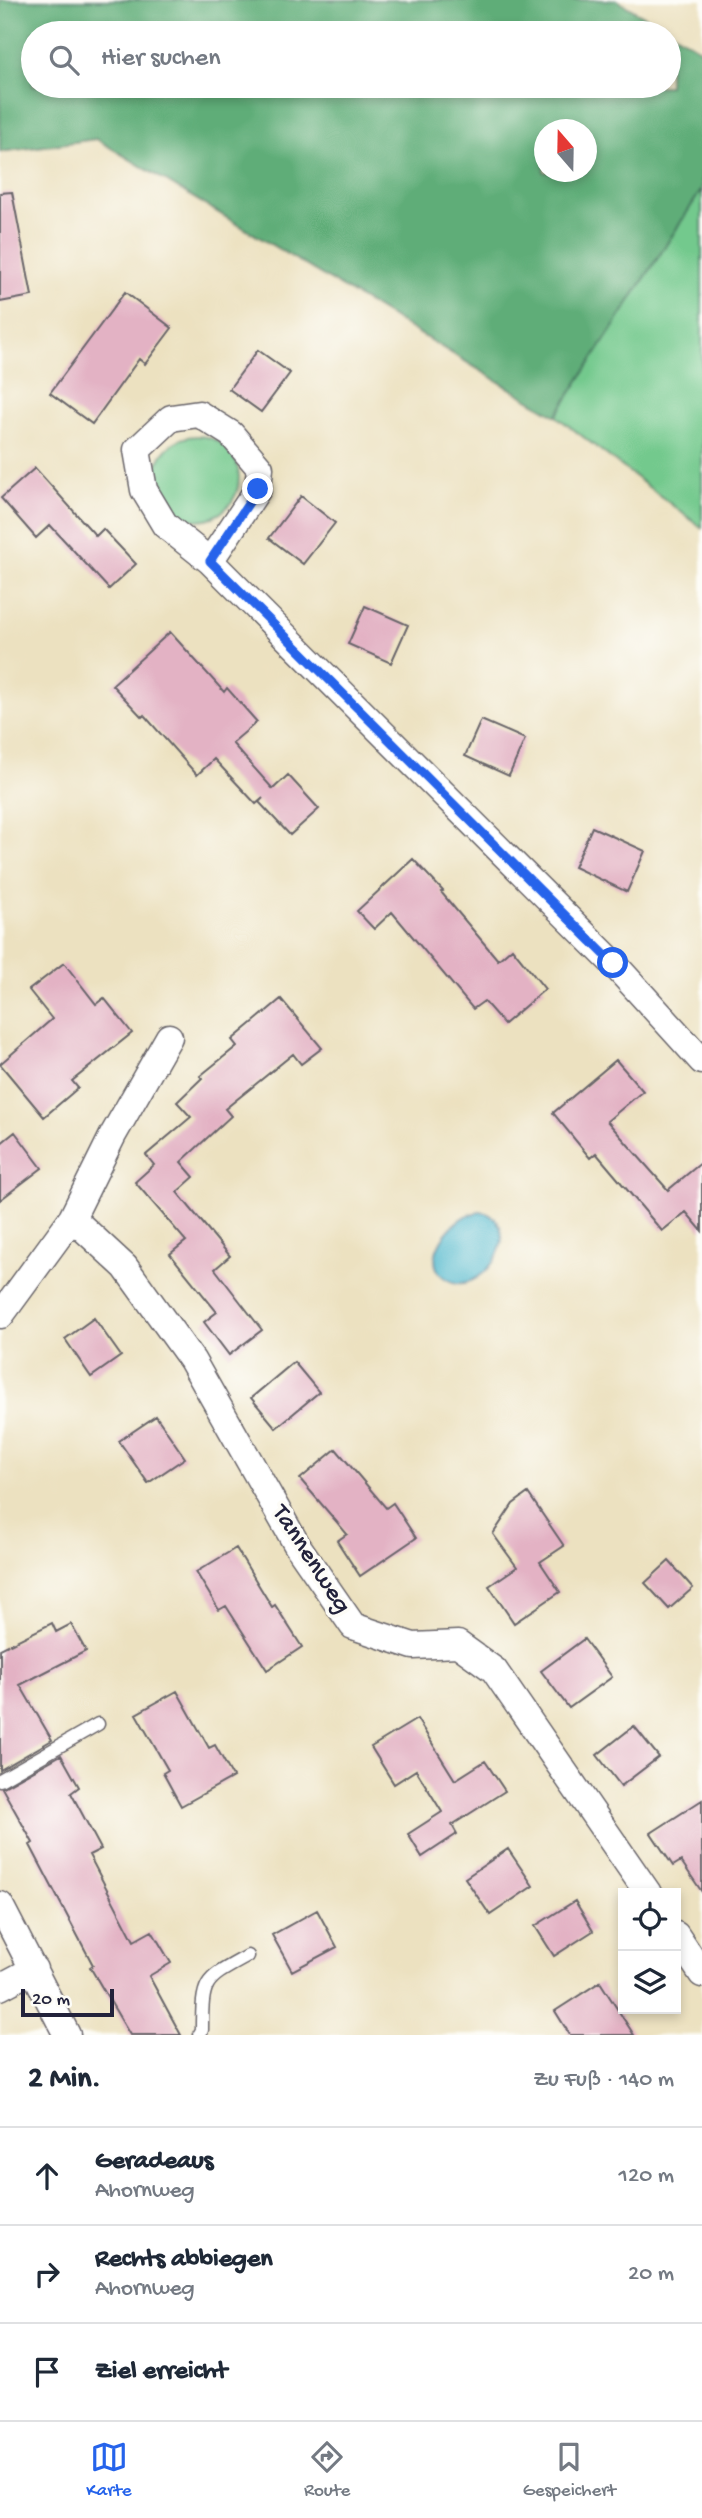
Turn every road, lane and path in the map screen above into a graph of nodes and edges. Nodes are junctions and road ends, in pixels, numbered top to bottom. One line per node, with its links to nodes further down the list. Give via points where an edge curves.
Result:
1 (210, 561): 1 (street, via 258,489 260,468 231,434 199,414 171,418 137,450 144,490 165,525); 3 (street, via 613,963)
2 (169, 1037): 4 (street)
3 (702, 1061)
4 (72, 1218): 5 (street); 8 (street, Tannenweg, via 125,1267 192,1360 297,1545 353,1626 412,1646 458,1644 494,1670)
5 (1, 1315)
6 (98, 1724): 7 (lane)
7 (0, 1780)
8 (645, 1888)
9 (0, 1905): 12 (street)
10 (681, 1942): 13 (street)
11 (248, 1956): 16 (lane, via 211,1977 205,1988)
12 (34, 1969): 14 (street); 15 (street)
13 (702, 1974)
14 (0, 1987)
15 (67, 2035)
16 (200, 2035)

